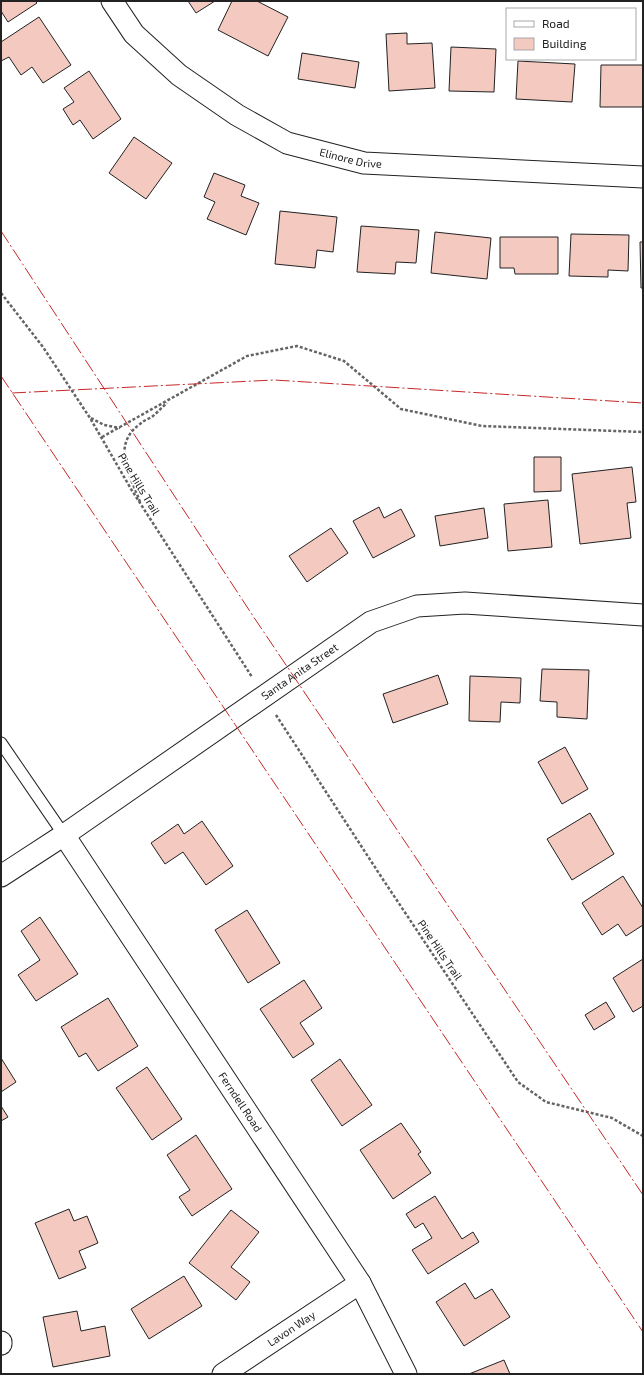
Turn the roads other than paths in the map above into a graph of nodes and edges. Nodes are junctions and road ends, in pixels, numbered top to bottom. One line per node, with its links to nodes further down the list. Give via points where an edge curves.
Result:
1 (112, 1): 2 (street, Elinore Drive, via 134,34 179,75 237,115 287,143 364,163)
2 (643, 177)
3 (643, 615): 5 (street, Santa Anita Street, via 465,603 418,606 371,622)
4 (1, 743): 5 (lane)
5 (64, 835): 6 (street, Santa Anita Street); 7 (street, Ferndell Road)
6 (1, 876)
7 (360, 1283): 8 (street, Lavon Way); 9 (street, Ferndell Road)
8 (223, 1374)
9 (406, 1374)

